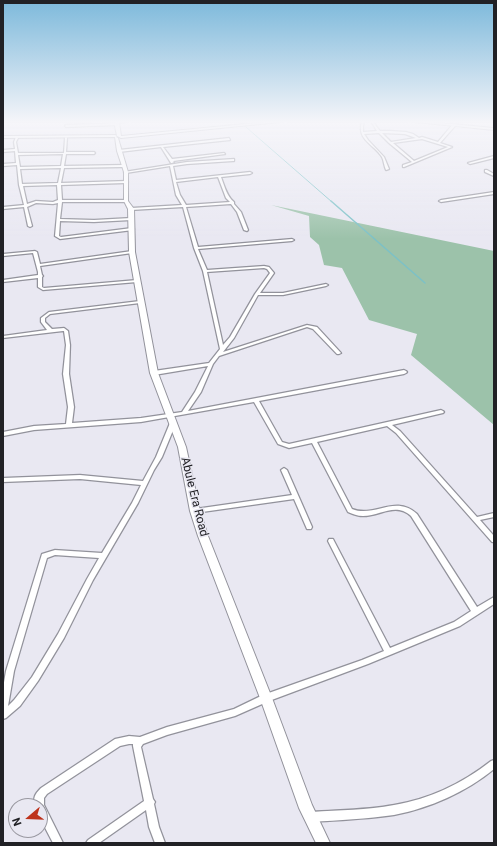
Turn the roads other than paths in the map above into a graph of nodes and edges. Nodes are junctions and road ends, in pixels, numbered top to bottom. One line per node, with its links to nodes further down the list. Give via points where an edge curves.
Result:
1 (18, 160): 11 (street)
2 (64, 160): 15 (street)
3 (122, 160): 17 (street, Abule Era Road)
4 (171, 160): 13 (street)
5 (229, 160): 13 (street)
6 (385, 160): 18 (street)
7 (418, 160): 9 (street)
8 (480, 160): 10 (street)
9 (414, 162): 14 (street)
10 (470, 163)
11 (18, 164): 12 (street); 16 (street)
12 (3, 165)
13 (172, 166): 17 (street); 23 (street)
14 (404, 166)
15 (63, 167): 16 (street); 17 (street); 25 (street)
16 (19, 168): 26 (street)
17 (125, 169): 24 (street, Abule Era Road)
18 (387, 169)
19 (486, 171): 21 (street)
20 (250, 173): 22 (street)
21 (494, 175)
22 (219, 177): 23 (street); 30 (street, via 228,198)
23 (176, 181): 32 (street, via 178,195)
24 (126, 182): 25 (street); 31 (street, Abule Era Road)
25 (59, 184): 26 (street); 28 (street)
26 (21, 185): 33 (street)
27 (494, 192): 29 (street)
28 (60, 201): 31 (street); 33 (street, via 36,202); 36 (street)
29 (441, 201)
30 (233, 203): 32 (street); 39 (street)
31 (128, 205): 32 (street); 35 (street, Abule Era Road)
32 (184, 205): 41 (street)
33 (26, 206): 34 (street); 37 (street)
34 (3, 208)
35 (131, 219): 36 (street); 38 (street, Abule Era Road)
36 (58, 220): 38 (street, via 57,236 60,238)
37 (30, 226)
38 (132, 229): 42 (street, Abule Era Road)
39 (246, 230)
40 (292, 240): 41 (street)
41 (196, 248): 45 (street)
42 (132, 252): 44 (street); 48 (street, Abule Era Road)
43 (3, 254): 44 (street, via 33,251 36,253)
44 (38, 265): 46 (street)
45 (205, 271): 50 (street, via 268,268 272,274); 54 (street)
46 (40, 276): 47 (street); 48 (street, via 40,287 43,289)
47 (3, 281)
48 (137, 281): 51 (street, Abule Era Road)
49 (326, 285): 50 (street, via 283,294)
50 (257, 294): 54 (street, via 232,338)
51 (140, 302): 52 (street, via 50,313 43,318 43,322); 59 (street, Abule Era Road)
52 (51, 331): 53 (street); 65 (street, via 64,329 67,332 66,364 71,407)
53 (3, 337)
54 (222, 349): 56 (street)
55 (339, 353): 56 (street, via 315,328 307,326)
56 (217, 356): 57 (street)
57 (211, 364): 59 (street); 62 (street, via 198,392)
58 (404, 372): 60 (street)
59 (154, 373): 63 (street, Abule Era Road)
60 (256, 400): 62 (street); 67 (street, via 280,443 289,446)
61 (441, 412): 64 (street)
62 (184, 413): 63 (street)
63 (171, 419): 65 (street); 70 (street, via 159,457); 72 (street, Abule Era Road, via 182,447)
64 (388, 424): 67 (street); 74 (street)
65 (69, 426): 66 (street, via 34,428)
66 (3, 434)
67 (314, 441): 80 (street, via 350,510 360,514 400,507 415,516)
68 (284, 470): 71 (street)
69 (3, 480): 70 (street, via 80,477)
70 (144, 483): 78 (street)
71 (296, 497): 72 (street); 75 (street)
72 (195, 511): 82 (street, Abule Era Road)
73 (494, 515): 74 (street)
74 (477, 519): 76 (street)
75 (309, 527)
76 (494, 540)
77 (331, 541): 81 (street)
78 (104, 556): 83 (street, via 55,552 44,556 10,671); 84 (street, via 35,679 17,703)
79 (494, 600): 80 (street)
80 (476, 612): 81 (street, via 457,624)
81 (388, 652): 82 (street)
82 (266, 698): 85 (street, via 236,712); 89 (street, Abule Era Road)
83 (3, 710)
84 (3, 715)
85 (140, 741): 87 (street, via 124,740 112,746 44,791); 88 (street, via 137,746)
86 (494, 764): 89 (street, via 452,791 424,802 394,810)
87 (39, 798)
88 (150, 802): 92 (street); 93 (street, via 154,827)
89 (310, 818): 94 (street, Abule Era Road)
90 (48, 823): 91 (street)
91 (58, 843)
92 (91, 843)
93 (160, 843)
94 (323, 843)

